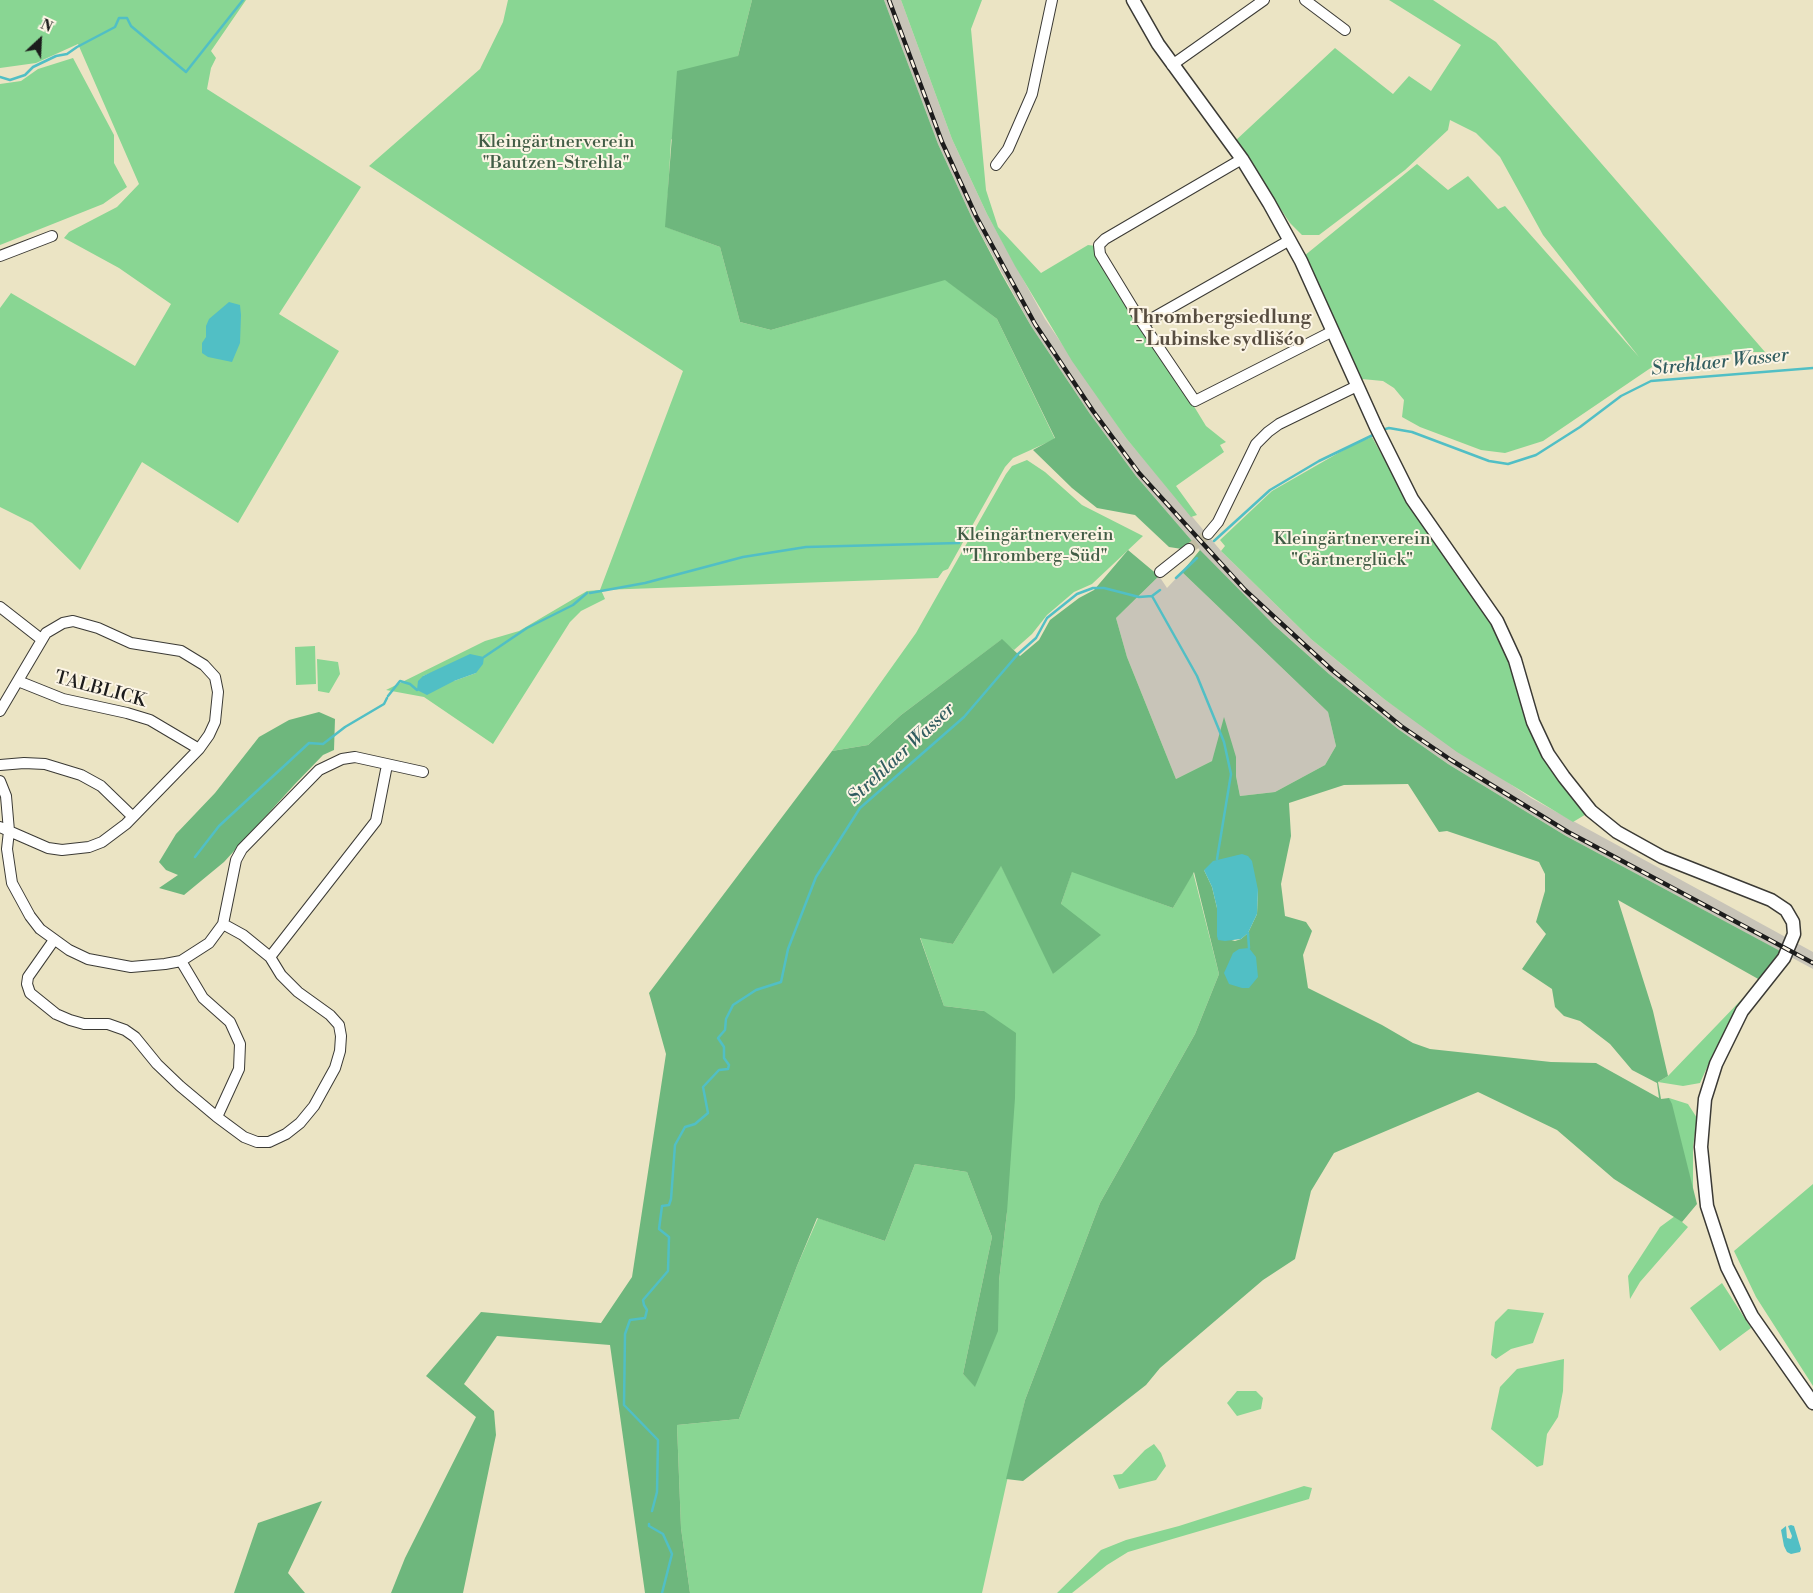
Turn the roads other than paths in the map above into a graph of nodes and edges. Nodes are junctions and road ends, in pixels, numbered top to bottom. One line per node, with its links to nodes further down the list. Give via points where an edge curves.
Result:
1 (1052, 0): 8 (street, via 1032,94 1008,149)
2 (1133, 0): 6 (street)
3 (1264, 0): 6 (street)
4 (1305, 0): 5 (street)
5 (1345, 30)
6 (1172, 65): 7 (street)
7 (1242, 159): 10 (street); 12 (street, via 1105,239 1099,246 1100,254)
8 (996, 165)
9 (52, 236): 11 (street)
10 (1290, 240): 12 (street); 13 (street)
11 (0, 256)
12 (1144, 323): 13 (street, via 1194,401)
13 (1333, 331): 14 (street)
14 (1357, 386): 15 (street, via 1268,432 1256,444 1218,522); 34 (street, via 1412,499 1497,621 1515,660 1533,722 1548,754 1580,800 1617,832 1662,856 1771,900 1782,906 1793,922 1794,934 1778,965 1742,1011 1716,1064 1705,1099 1701,1147 1707,1206 1727,1267 1774,1349)
15 (1208, 534)
16 (1189, 550): 17 (street)
17 (1160, 572)
18 (0, 607): 19 (street)
19 (41, 639): 20 (street); 22 (street, via 54,627 74,621 131,643 181,652 204,665 215,676 218,708 212,728)
20 (18, 681): 21 (street); 22 (street, TALBLICK, via 63,699 128,712 150,720)
21 (0, 711)
22 (199, 748): 27 (street)
23 (0, 764): 27 (street, via 45,764 81,775 101,786)
24 (387, 764): 25 (street); 29 (street, via 355,757 342,759 311,777 242,849 236,860); 31 (street, via 376,821)
25 (424, 772)
26 (0, 781): 28 (street, via 6,796)
27 (132, 816): 28 (street, via 117,833 102,842 78,849 48,848)
28 (4, 829): 30 (street, via 12,882 30,916)
29 (223, 924): 31 (street); 32 (street, via 210,943)
30 (54, 940): 32 (street, via 88,959 105,964 149,966); 33 (street, via 28,977 30,993 56,1014 70,1020 84,1024 108,1024 125,1030 180,1086)
31 (270, 957): 33 (street, via 281,975 339,1026 342,1036 338,1059 314,1106 300,1123 269,1142 244,1137)
32 (181, 961): 33 (street, via 203,998 230,1022 240,1044 239,1069)
33 (217, 1116)
34 (1813, 1403)

